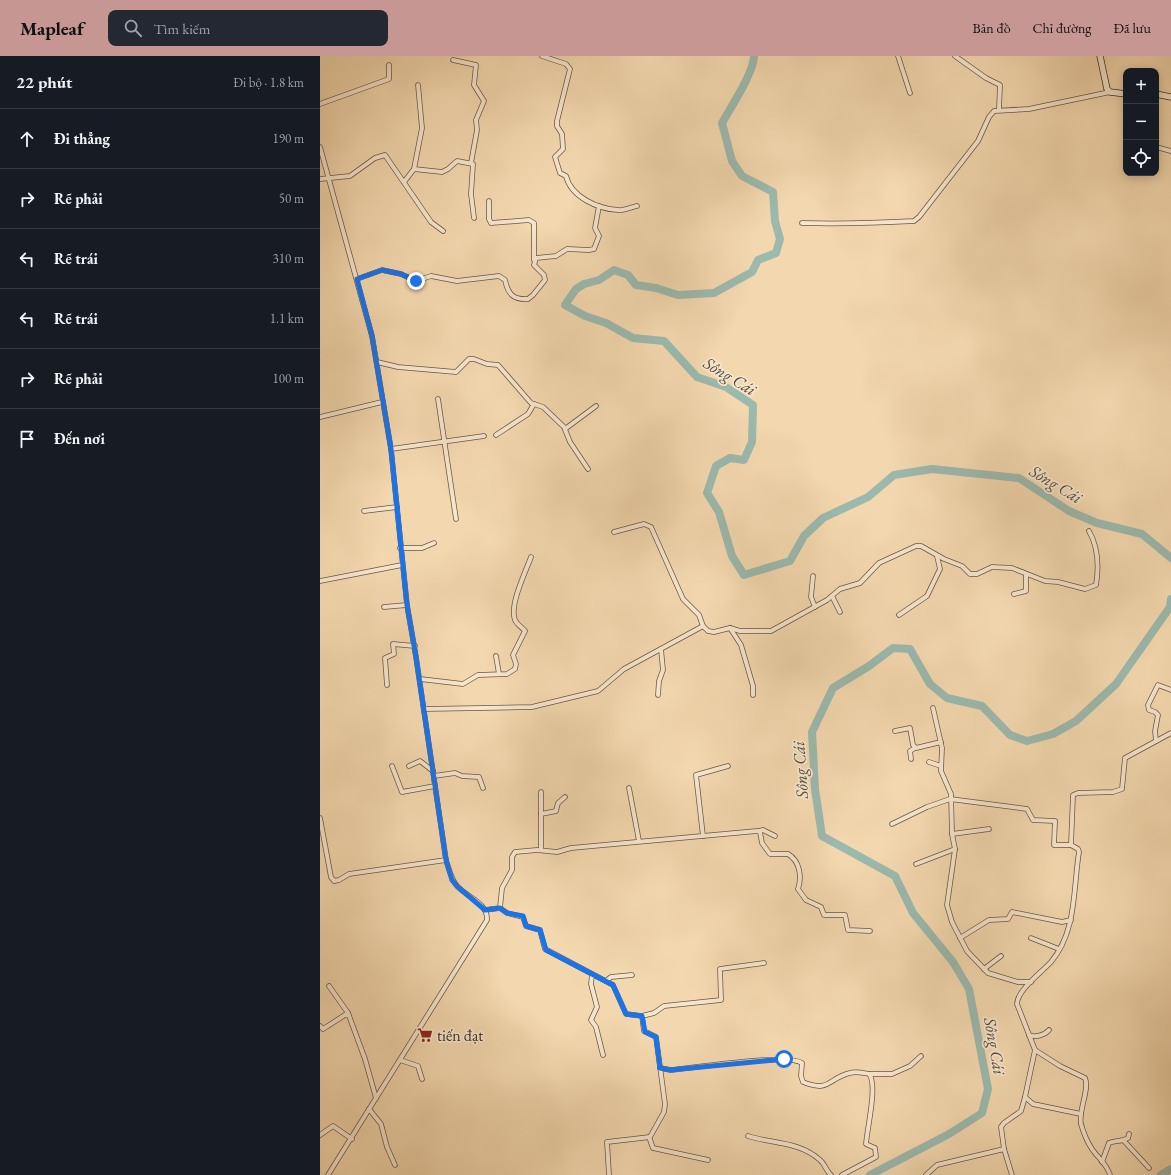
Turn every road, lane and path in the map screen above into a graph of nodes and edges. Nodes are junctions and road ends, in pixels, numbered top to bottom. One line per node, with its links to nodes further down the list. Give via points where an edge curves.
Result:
1 (542, 56): 24 (street, via 566,64 570,69 557,121 563,142 563,150 556,157 559,171 566,176 568,183 580,198)
2 (898, 56): 9 (street, via 902,75)
3 (955, 56): 14 (street, via 1000,85)
4 (1100, 56): 8 (street)
5 (453, 60): 18 (street, via 476,65 474,85 484,100 476,120 478,130)
6 (389, 65): 13 (street, via 389,79)
7 (418, 85): 19 (street, via 422,128)
8 (1110, 92): 10 (street); 14 (street, via 1029,109)
9 (910, 93)
10 (1123, 94)
11 (1159, 95): 12 (street)
12 (1171, 97)
13 (320, 104)
14 (999, 109): 27 (street, via 992,112 973,147 916,220 854,225 843,222)
15 (1159, 147): 17 (street)
16 (320, 148): 21 (street)
17 (1171, 151)
18 (471, 162): 19 (street, via 457,161 442,172); 26 (street, via 474,165 471,194)
19 (414, 169): 22 (street)
20 (320, 179): 21 (street)
21 (328, 179): 22 (street, via 350,176 382,155 387,157); 30 (street)
22 (404, 182): 28 (street, via 433,225)
23 (489, 201): 29 (street, via 491,223 529,220 534,223)
24 (599, 206): 25 (street, via 618,210); 29 (street, via 595,228 598,238 592,250 567,249 556,256 538,257)
25 (637, 206)
26 (474, 218)
27 (802, 223)
28 (443, 232)
29 (534, 260): 30 (street, via 534,265 544,275 545,280 531,297 525,300 511,296 507,292 505,280 499,276 457,281 433,276 416,281 401,274 382,270)
30 (357, 279): 31 (street)
31 (377, 362): 33 (street); 34 (street, via 398,367 456,372 469,359 496,364 514,386)
32 (438, 399): 40 (street)
33 (382, 402): 36 (street); 41 (street)
34 (534, 404): 37 (street, via 543,407); 38 (street, via 528,414)
35 (596, 406): 37 (street)
36 (320, 417)
37 (565, 429): 42 (street, via 570,442)
38 (496, 435)
39 (484, 436): 40 (street)
40 (444, 441): 41 (street); 45 (street)
41 (391, 449): 43 (street)
42 (588, 469)
43 (397, 507): 44 (street); 49 (street)
44 (364, 511)
45 (456, 519)
46 (1089, 531): 53 (street, via 1096,548 1096,586 1082,589)
47 (614, 532): 63 (street, via 644,524 652,527 683,599 699,615)
48 (434, 543): 49 (street, via 422,548)
49 (400, 548): 52 (street)
50 (937, 555): 53 (street, via 962,566 970,574 977,574 992,567 1014,568); 57 (street, via 921,546 912,547 879,563 860,583 842,588); 62 (street, via 940,569 927,596)
51 (532, 557): 68 (street, via 514,610 516,622 525,631 513,655 516,667 507,674)
52 (402, 565): 55 (street); 58 (street)
53 (1026, 575): 56 (street, via 1026,591)
54 (813, 576): 60 (street, via 812,597)
55 (320, 581)
56 (1014, 594)
57 (832, 596): 60 (street); 61 (street)
58 (407, 605): 59 (street); 65 (street)
59 (384, 607)
60 (815, 607): 64 (street, via 769,632)
61 (840, 612)
62 (899, 615)
63 (703, 626): 64 (street, via 710,632); 66 (street)
64 (730, 628): 73 (street, via 741,645 753,686)
65 (415, 646): 69 (street); 70 (street, via 393,644 394,654 385,658)
66 (661, 649): 72 (street, via 663,668); 75 (street, via 621,671 601,689 559,702 532,707)
67 (496, 656): 68 (street)
68 (499, 674): 69 (street, via 478,676 463,684)
69 (420, 679): 75 (street)
70 (387, 685)
71 (1171, 690): 78 (street, via 1158,685 1148,706 1149,710 1158,715)
72 (658, 695)
73 (753, 696)
74 (933, 708): 79 (street)
75 (424, 709): 87 (street)
76 (895, 731): 80 (street, via 910,728 913,745)
77 (1171, 733): 78 (street)
78 (1156, 741): 103 (street, via 1125,758 1122,790 1074,794)
79 (940, 742): 80 (street); 86 (street)
80 (916, 748): 81 (street, via 910,752)
81 (911, 759)
82 (930, 762): 86 (street)
83 (392, 766): 88 (street, via 402,792)
84 (409, 766): 87 (street, via 420,761)
85 (728, 766): 100 (street, via 696,775)
86 (941, 766): 93 (street, via 951,791)
87 (434, 774): 88 (street); 89 (street, via 455,773 479,777)
88 (436, 786): 106 (street)
89 (483, 788)
90 (629, 788): 102 (street)
91 (540, 792): 94 (street)
92 (565, 797): 94 (street, via 558,803 556,811)
93 (950, 799): 96 (street); 99 (street); 103 (street, via 1027,809 1033,820 1055,821 1054,845)
94 (541, 814): 104 (street)
95 (320, 818): 106 (street, via 331,877 334,881 349,874)
96 (892, 824)
97 (989, 829): 99 (street)
98 (759, 831): 100 (street); 101 (street, via 763,830); 111 (street, via 762,843 770,854 788,854 795,860 800,882 798,889 806,900 822,908 824,915 846,915 848,930)
99 (952, 834): 105 (street)
100 (703, 836): 102 (street)
101 (776, 836)
102 (639, 841): 104 (street, via 555,852)
103 (1071, 845): 110 (street, via 1078,848 1079,852)
104 (540, 850): 108 (street, via 514,853 512,870 502,888)
105 (955, 850): 107 (street); 112 (street, via 948,905 952,922)
106 (446, 860): 109 (street, via 452,880)
107 (916, 864)
108 (500, 908): 109 (street); 118 (street, via 507,913 523,916 526,926 540,930 546,950)
109 (485, 910): 131 (street, via 488,914 487,920)
110 (1072, 920): 112 (street, via 1062,922 1012,912 1008,919 989,920); 114 (street)
111 (870, 931)
112 (960, 938): 117 (street, via 967,951)
113 (1031, 938): 114 (street)
114 (1059, 949): 121 (street, via 1051,962)
115 (1001, 956): 117 (street)
116 (764, 963): 124 (street, via 720,969 721,1000 664,1006 654,1013)
117 (984, 969): 121 (street, via 992,975 1018,982)
118 (592, 975): 120 (street); 129 (street, via 591,984 596,1008 591,1020 596,1027)
119 (632, 975): 120 (street, via 611,977)
120 (606, 982): 124 (street, via 615,988 626,1014)
121 (1030, 982): 127 (street, via 1017,1000)
122 (329, 986): 123 (street)
123 (348, 1013): 125 (street); 136 (street)
124 (642, 1016): 132 (street, via 645,1032 656,1037)
125 (321, 1029)
126 (1049, 1030): 127 (street, via 1045,1034 1033,1037)
127 (1029, 1035): 128 (street)
128 (1035, 1050): 135 (street); 138 (street, via 1085,1078)
129 (603, 1055)
130 (921, 1056): 133 (street, via 910,1066 890,1075)
131 (400, 1060): 134 (street, via 418,1066); 136 (street)
132 (660, 1068): 133 (street, via 670,1070 792,1060 802,1063 803,1082 816,1086 830,1084 851,1072); 142 (street, via 664,1110)
133 (869, 1074): 153 (street, via 872,1077 873,1091 866,1144 875,1148 876,1157)
134 (422, 1079)
135 (1025, 1097): 138 (street, via 1033,1104); 145 (street, via 1020,1111 1002,1124)
136 (376, 1098): 137 (street)
137 (369, 1109): 143 (street); 148 (street, via 381,1124)
138 (1081, 1114): 147 (street, via 1082,1127 1092,1149)
139 (1129, 1134): 144 (street)
140 (320, 1135): 143 (street, via 333,1126)
141 (748, 1136): 152 (street, via 766,1142 773,1140 800,1147 821,1161)
142 (649, 1137): 146 (street, via 653,1148); 151 (street, via 607,1142)
143 (352, 1138): 150 (street)
144 (1124, 1141): 147 (street, via 1113,1141 1109,1144); 149 (street)
145 (1004, 1149): 154 (street, via 937,1165); 155 (street)
146 (708, 1160)
147 (1102, 1162): 156 (street)
148 (395, 1165)
149 (1149, 1168)
150 (328, 1175)
151 (609, 1175)
152 (831, 1175)
153 (842, 1175)
154 (926, 1175)
155 (1012, 1175)
156 (1110, 1175)

